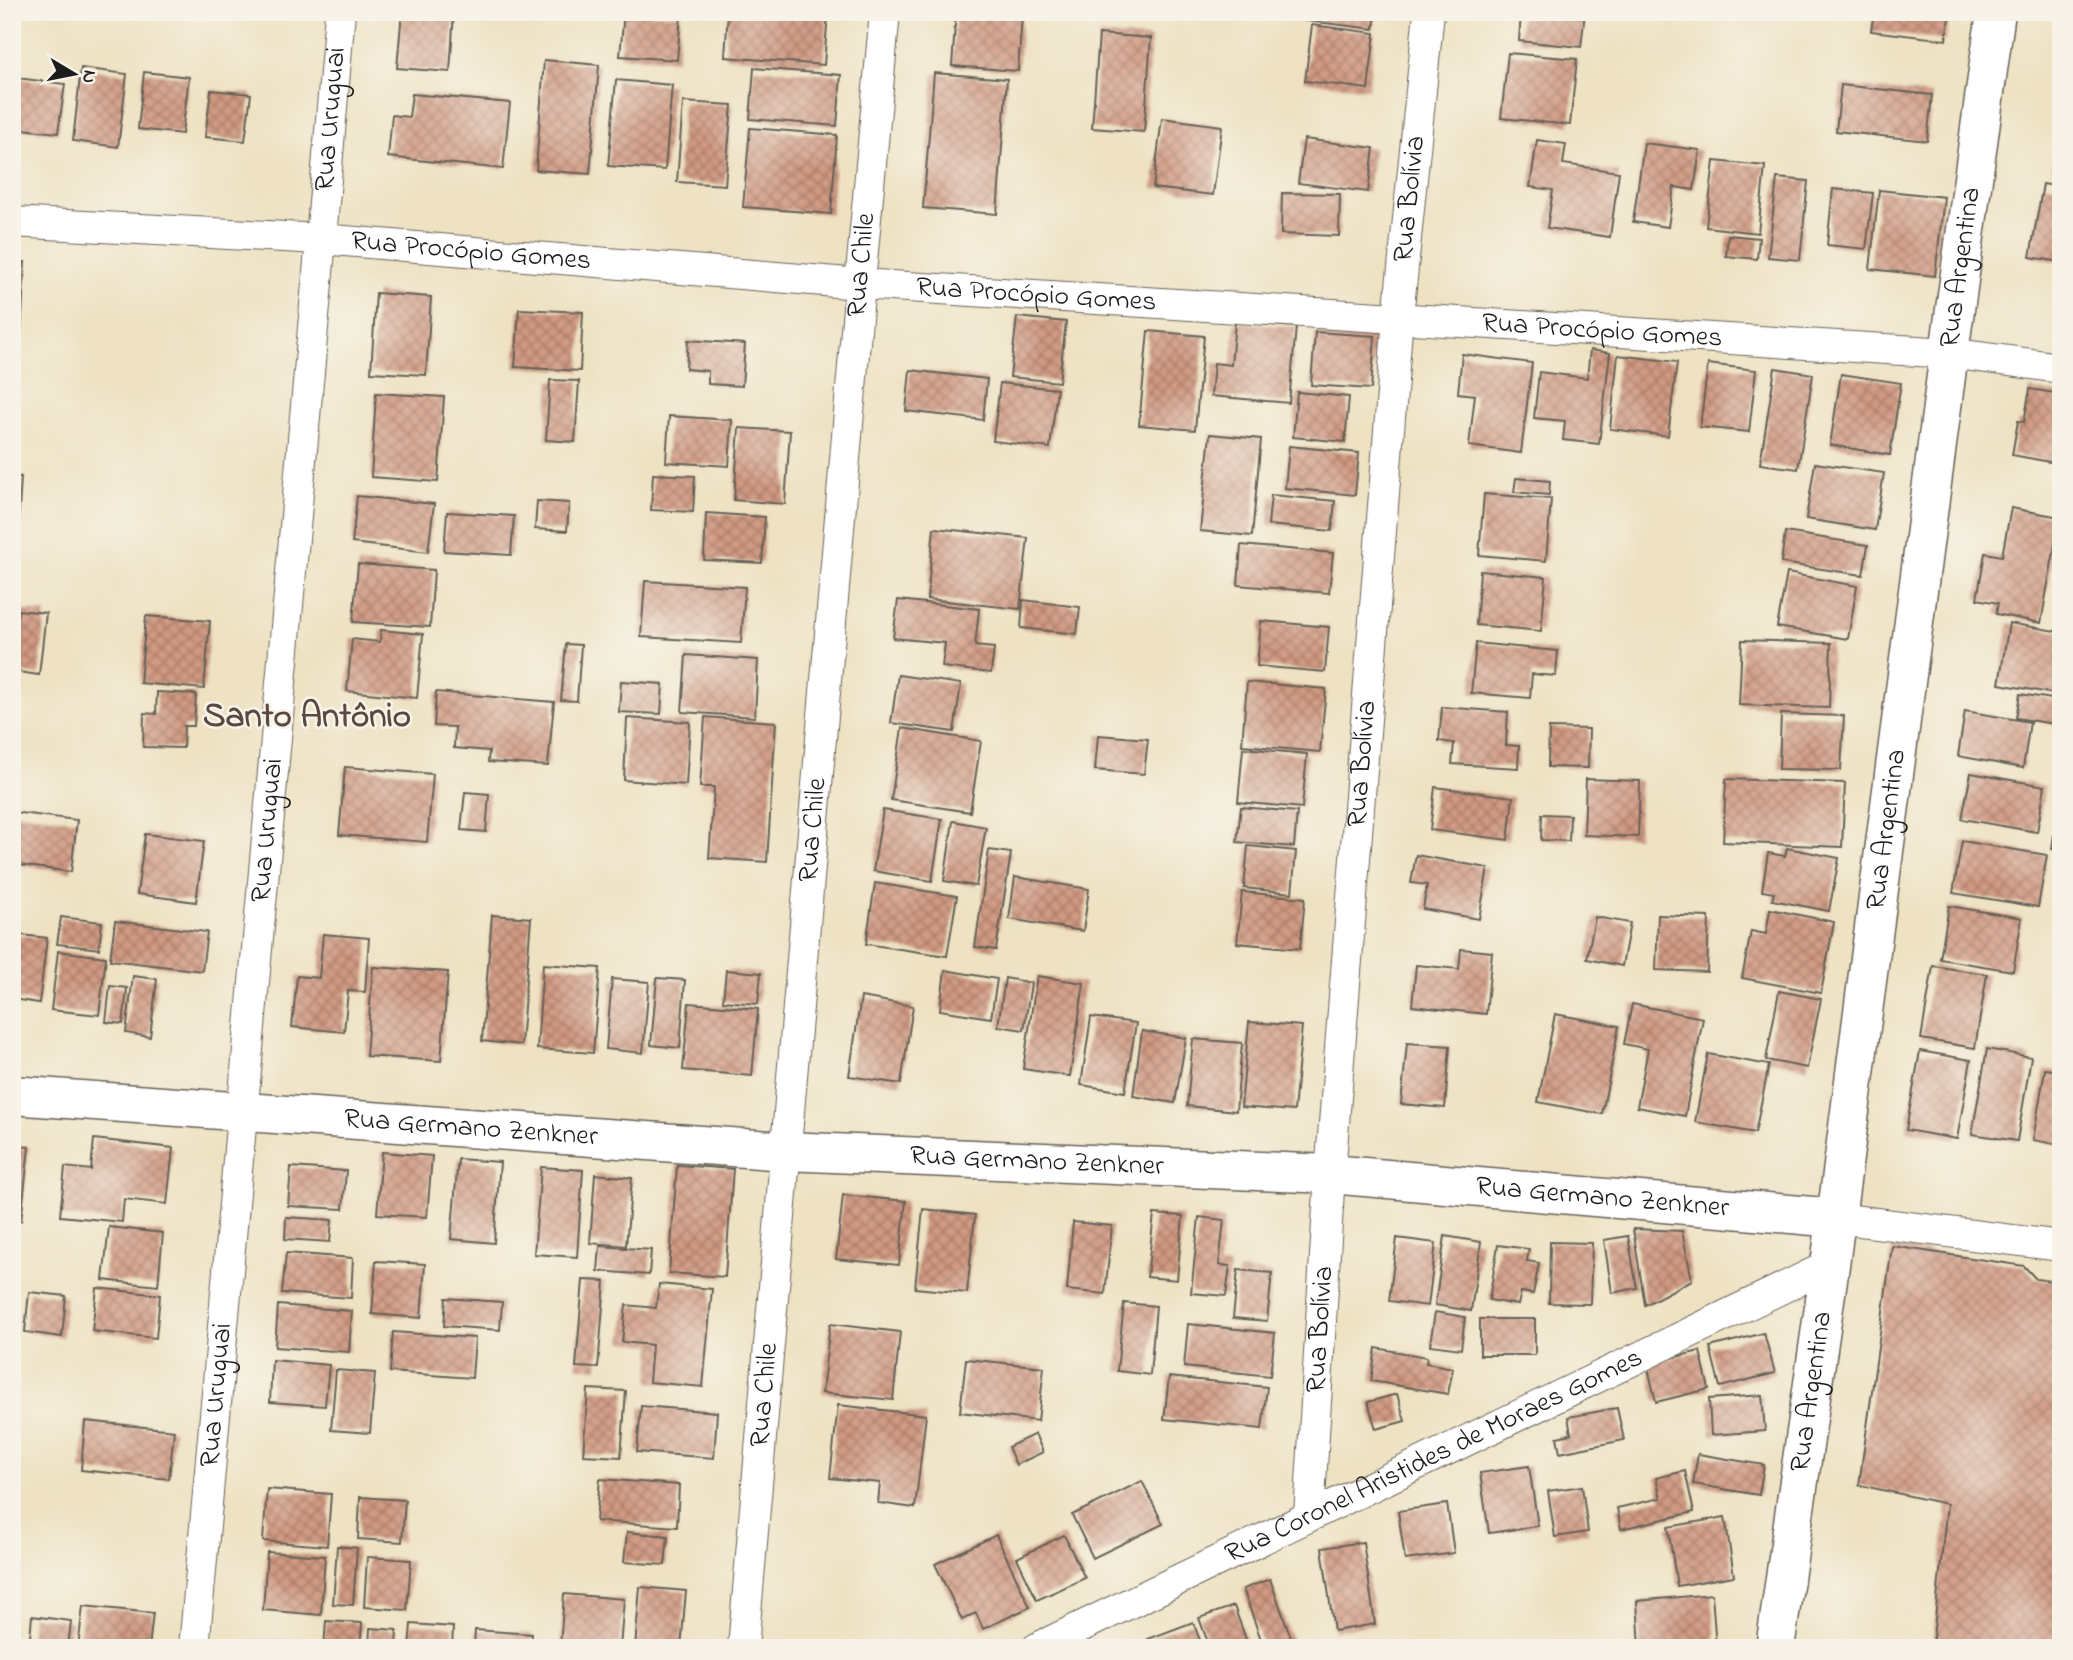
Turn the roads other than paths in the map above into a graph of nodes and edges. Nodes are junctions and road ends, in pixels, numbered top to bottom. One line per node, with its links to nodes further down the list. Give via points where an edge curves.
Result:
1 (340, 12): 6 (street, Rua Uruguai)
2 (886, 12): 7 (street, Rua Chile)
3 (1429, 12): 8 (street, Rua Bolívia)
4 (1996, 12): 9 (street, Rua Argentina)
5 (12, 222): 6 (street, Rua Procópio Gomes)
6 (321, 239): 7 (street, Rua Procópio Gomes); 12 (street, Rua Uruguai)
7 (860, 284): 8 (street, Rua Procópio Gomes); 13 (street, Rua Chile)
8 (1398, 317): 9 (street, Rua Procópio Gomes); 14 (street, Rua Bolívia)
9 (1949, 353): 10 (street, Rua Procópio Gomes); 15 (street, Rua Argentina)
10 (2061, 368)
11 (12, 1095): 12 (street, Rua Germano Zenkner)
12 (241, 1112): 13 (street, Rua Germano Zenkner); 19 (street, Rua Uruguai)
13 (785, 1151): 14 (street, Rua Germano Zenkner); 20 (street, Rua Chile)
14 (1329, 1174): 15 (street, Rua Germano Zenkner); 18 (street, Rua Bolívia)
15 (1836, 1218): 16 (street, Rua Germano Zenkner); 17 (street, Rua Argentina)
16 (2061, 1246)
17 (1830, 1265): 18 (street, Rua Coronel Aristides de Moraes Gomes); 22 (street, Rua Argentina)
18 (1309, 1517): 21 (street, Rua Coronel Aristides de Moraes Gomes)
19 (194, 1648)
20 (743, 1648)
21 (1037, 1648)
22 (1776, 1648)

